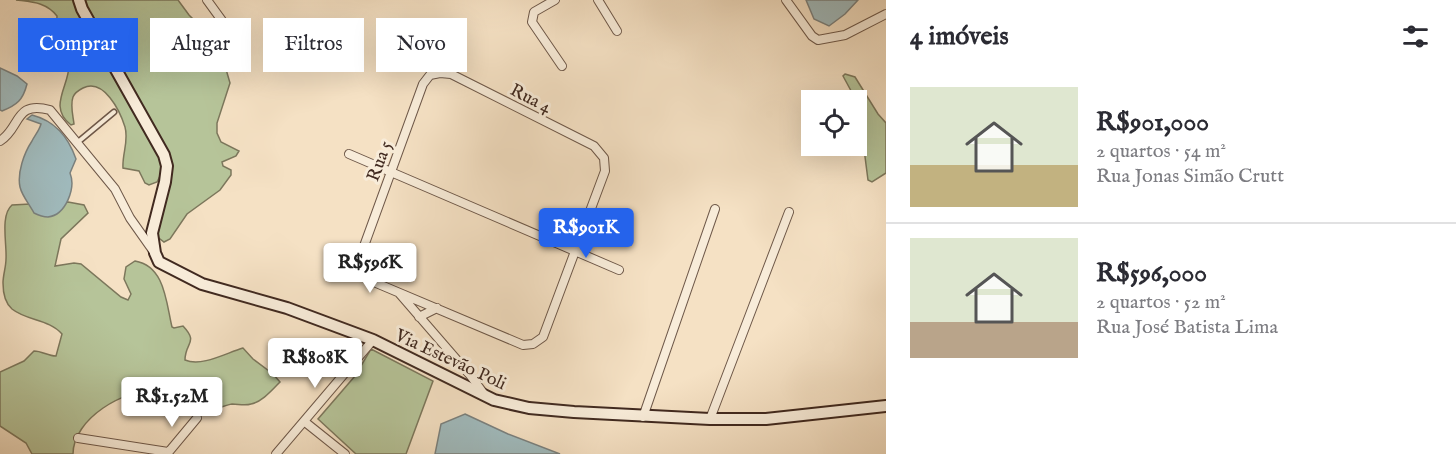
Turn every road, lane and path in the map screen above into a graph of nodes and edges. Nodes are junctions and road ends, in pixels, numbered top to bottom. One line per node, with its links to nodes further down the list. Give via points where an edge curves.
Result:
1 (79, 0): 19 (main road, via 164,155 167,166 152,233)
2 (207, 0): 7 (street)
3 (555, 0): 9 (street, via 534,12 532,22)
4 (598, 0): 8 (street)
5 (786, 0): 6 (street, via 818,40 845,35)
6 (886, 14)
7 (220, 18)
8 (616, 31)
9 (562, 66)
10 (441, 73): 15 (street, Rua 5, via 430,75 423,84); 18 (street, Rua 4, via 451,74 594,146 604,158 605,171)
11 (114, 112): 13 (lane)
12 (0, 141): 13 (street, via 18,117 39,107 50,110)
13 (78, 143): 19 (street, via 115,189)
14 (349, 154): 15 (street)
15 (391, 172): 18 (street); 21 (street, Rua 5, via 360,258 361,270 369,280)
16 (715, 209): 27 (street)
17 (789, 212): 29 (street)
18 (575, 251): 20 (street); 22 (street, via 543,337 533,345 523,345)
19 (155, 253): 24 (main road, Via Estevão Poli, via 159,262 202,284 287,308)
20 (619, 270)
21 (399, 292): 22 (street); 23 (street)
22 (437, 308): 23 (street)
23 (419, 317): 25 (street)
24 (373, 340): 25 (main road, Via Estevão Poli); 30 (street)
25 (485, 395): 27 (main road, Via Estevão Poli, via 529,408)
26 (886, 406): 29 (main road, Via Estevão Poli, via 766,419)
27 (643, 417): 29 (main road, Via Estevão Poli)
28 (197, 418): 32 (street)
29 (710, 419)
30 (305, 422): 33 (street); 34 (street)
31 (78, 438): 32 (street)
32 (167, 453)
33 (276, 454)
34 (345, 454)

